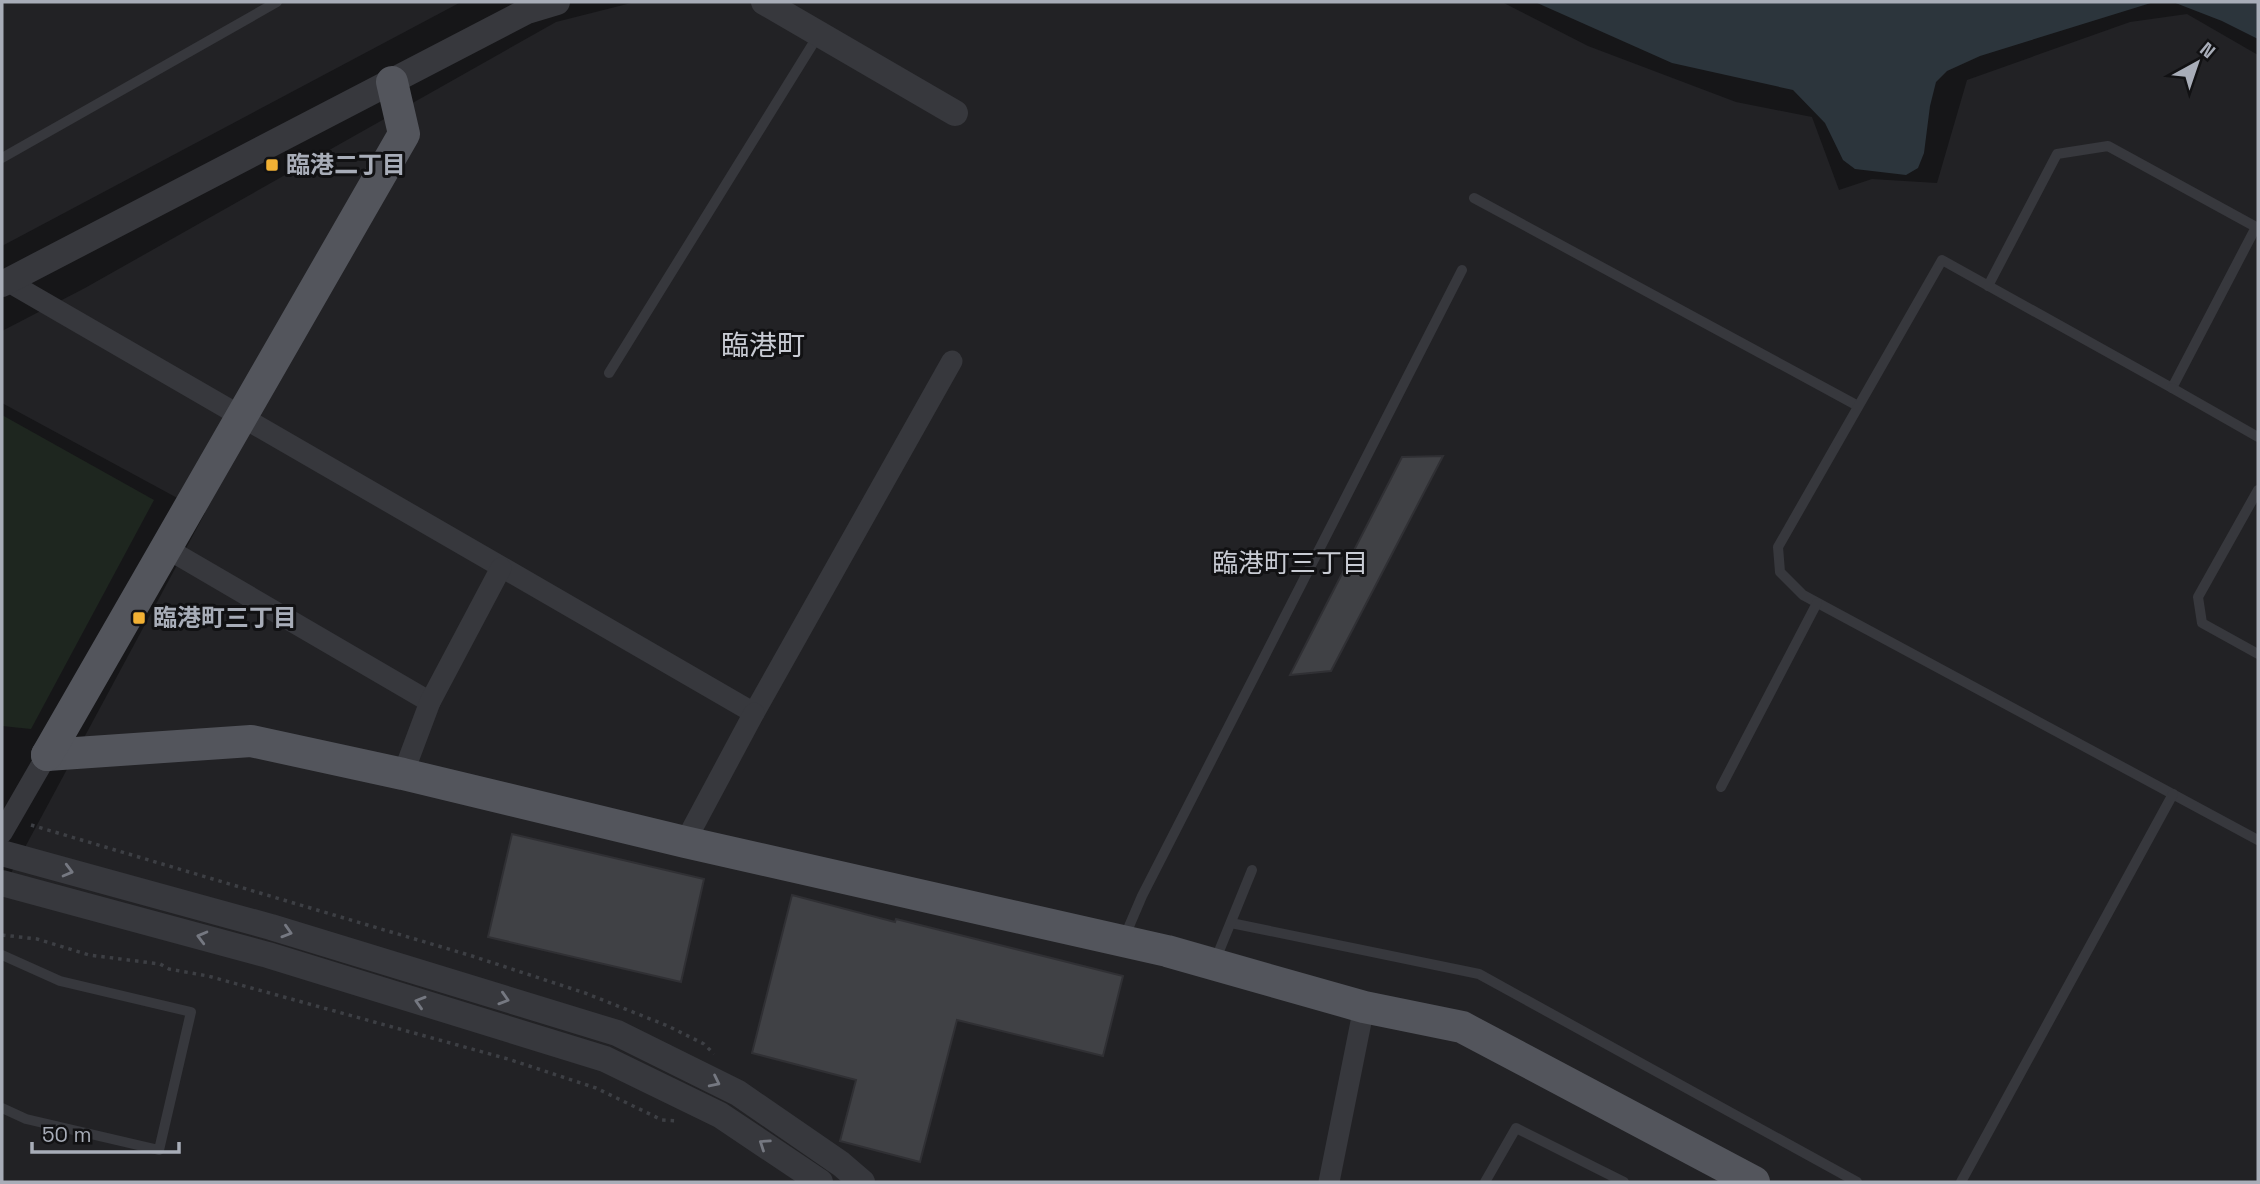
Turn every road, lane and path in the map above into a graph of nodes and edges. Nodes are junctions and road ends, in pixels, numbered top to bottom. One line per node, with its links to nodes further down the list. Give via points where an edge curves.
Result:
1 (277, 2): 7 (lane)
2 (557, 2): 5 (street, via 527,11)
3 (764, 2): 4 (street)
4 (819, 34): 6 (street); 14 (lane)
5 (392, 82): 11 (street); 17 (main road, via 404,134)
6 (955, 113)
7 (2, 158)
8 (1474, 198): 16 (lane)
9 (2257, 227): 12 (lane, via 2108,146 2057,154); 15 (lane)
10 (1462, 270): 38 (lane)
11 (4, 283): 17 (street)
12 (1988, 286): 15 (lane); 16 (lane, via 1941,260)
13 (952, 360): 25 (street)
14 (609, 373)
15 (2172, 388): 18 (lane)
16 (1858, 406): 22 (lane, via 1778,547 1780,572)
17 (241, 418): 20 (main road); 21 (street)
18 (2258, 437)
19 (2258, 490): 23 (lane, via 2198,597 2202,623)
20 (166, 548): 24 (street); 26 (main road)
21 (501, 568): 24 (street); 25 (street)
22 (1817, 603): 28 (lane); 29 (lane)
23 (2258, 654)
24 (430, 702): 27 (street)
25 (754, 713): 32 (street)
26 (47, 755): 27 (main road, via 251,741); 30 (street)
27 (403, 774): 32 (main road)
28 (1721, 787)
29 (2173, 794): 31 (lane); 51 (lane)
30 (4, 830)
31 (2258, 840)
32 (685, 842): 38 (main road)
33 (2, 853): 45 (street, one-way to 45, via 271,927 617,1034 738,1093)
34 (1252, 870): 36 (lane)
35 (2, 883): 44 (street, one-way to 35, via 720,1115 605,1059 268,955)
36 (1231, 923): 40 (lane); 50 (lane, via 1479,974)
37 (2, 935): 43 (path, via 37,939 89,955 160,964 406,1029 596,1088 662,1119)
38 (1123, 941): 40 (main road)
39 (2, 955): 42 (lane, via 60,981 191,1012 159,1150 26,1119)
40 (1214, 964): 41 (main road)
41 (1364, 1007): 46 (street); 49 (main road, via 1462,1027)
42 (2, 1108)
43 (684, 1121)
44 (820, 1182)
45 (862, 1182)
46 (1329, 1182)
47 (1485, 1182): 48 (lane, via 1517,1128)
48 (1624, 1182)
49 (1754, 1182)
50 (1857, 1182)
51 (1961, 1182)

